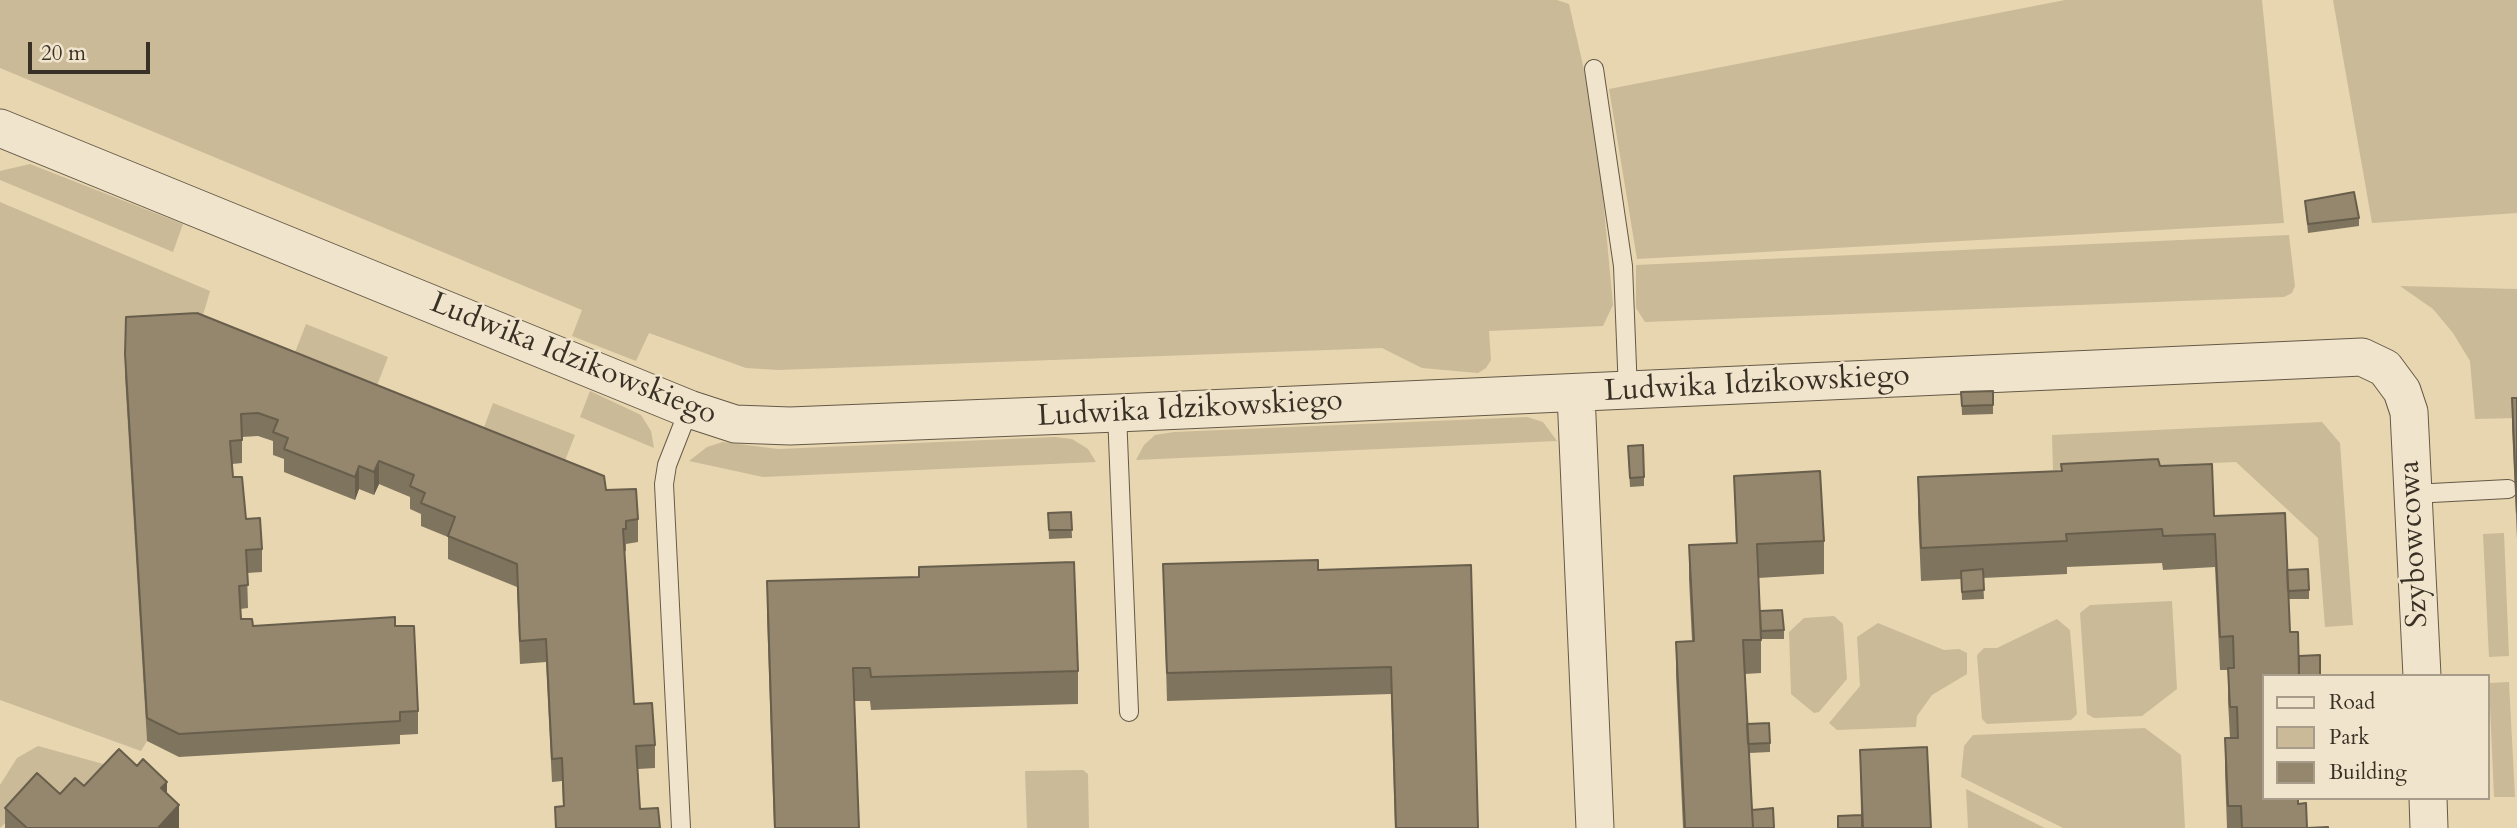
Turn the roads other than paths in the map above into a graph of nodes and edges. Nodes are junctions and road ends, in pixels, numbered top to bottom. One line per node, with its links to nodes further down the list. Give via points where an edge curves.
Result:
1 (1594, 69): 3 (lane, via 1623,266)
2 (0, 128): 5 (street, Ludwika Idzikowskiego)
3 (1628, 392): 4 (street, Ludwika Idzikowskiego); 6 (street, Ludwika Idzikowskiego, via 2362,357 2385,368 2402,391)
4 (1576, 394): 7 (street, Ludwika Idzikowskiego); 14 (street)
5 (689, 409): 7 (street, Ludwika Idzikowskiego, via 735,424 790,426); 13 (lane, via 664,484)
6 (2409, 412): 9 (street, Szybowcowa)
7 (1117, 414): 11 (lane)
8 (2508, 489): 9 (lane)
9 (2413, 494): 10 (street, Szybowcowa)
10 (2422, 674)
11 (1129, 712)
12 (2428, 800): 15 (street)
13 (681, 828)
14 (1595, 828)
15 (2430, 828)

